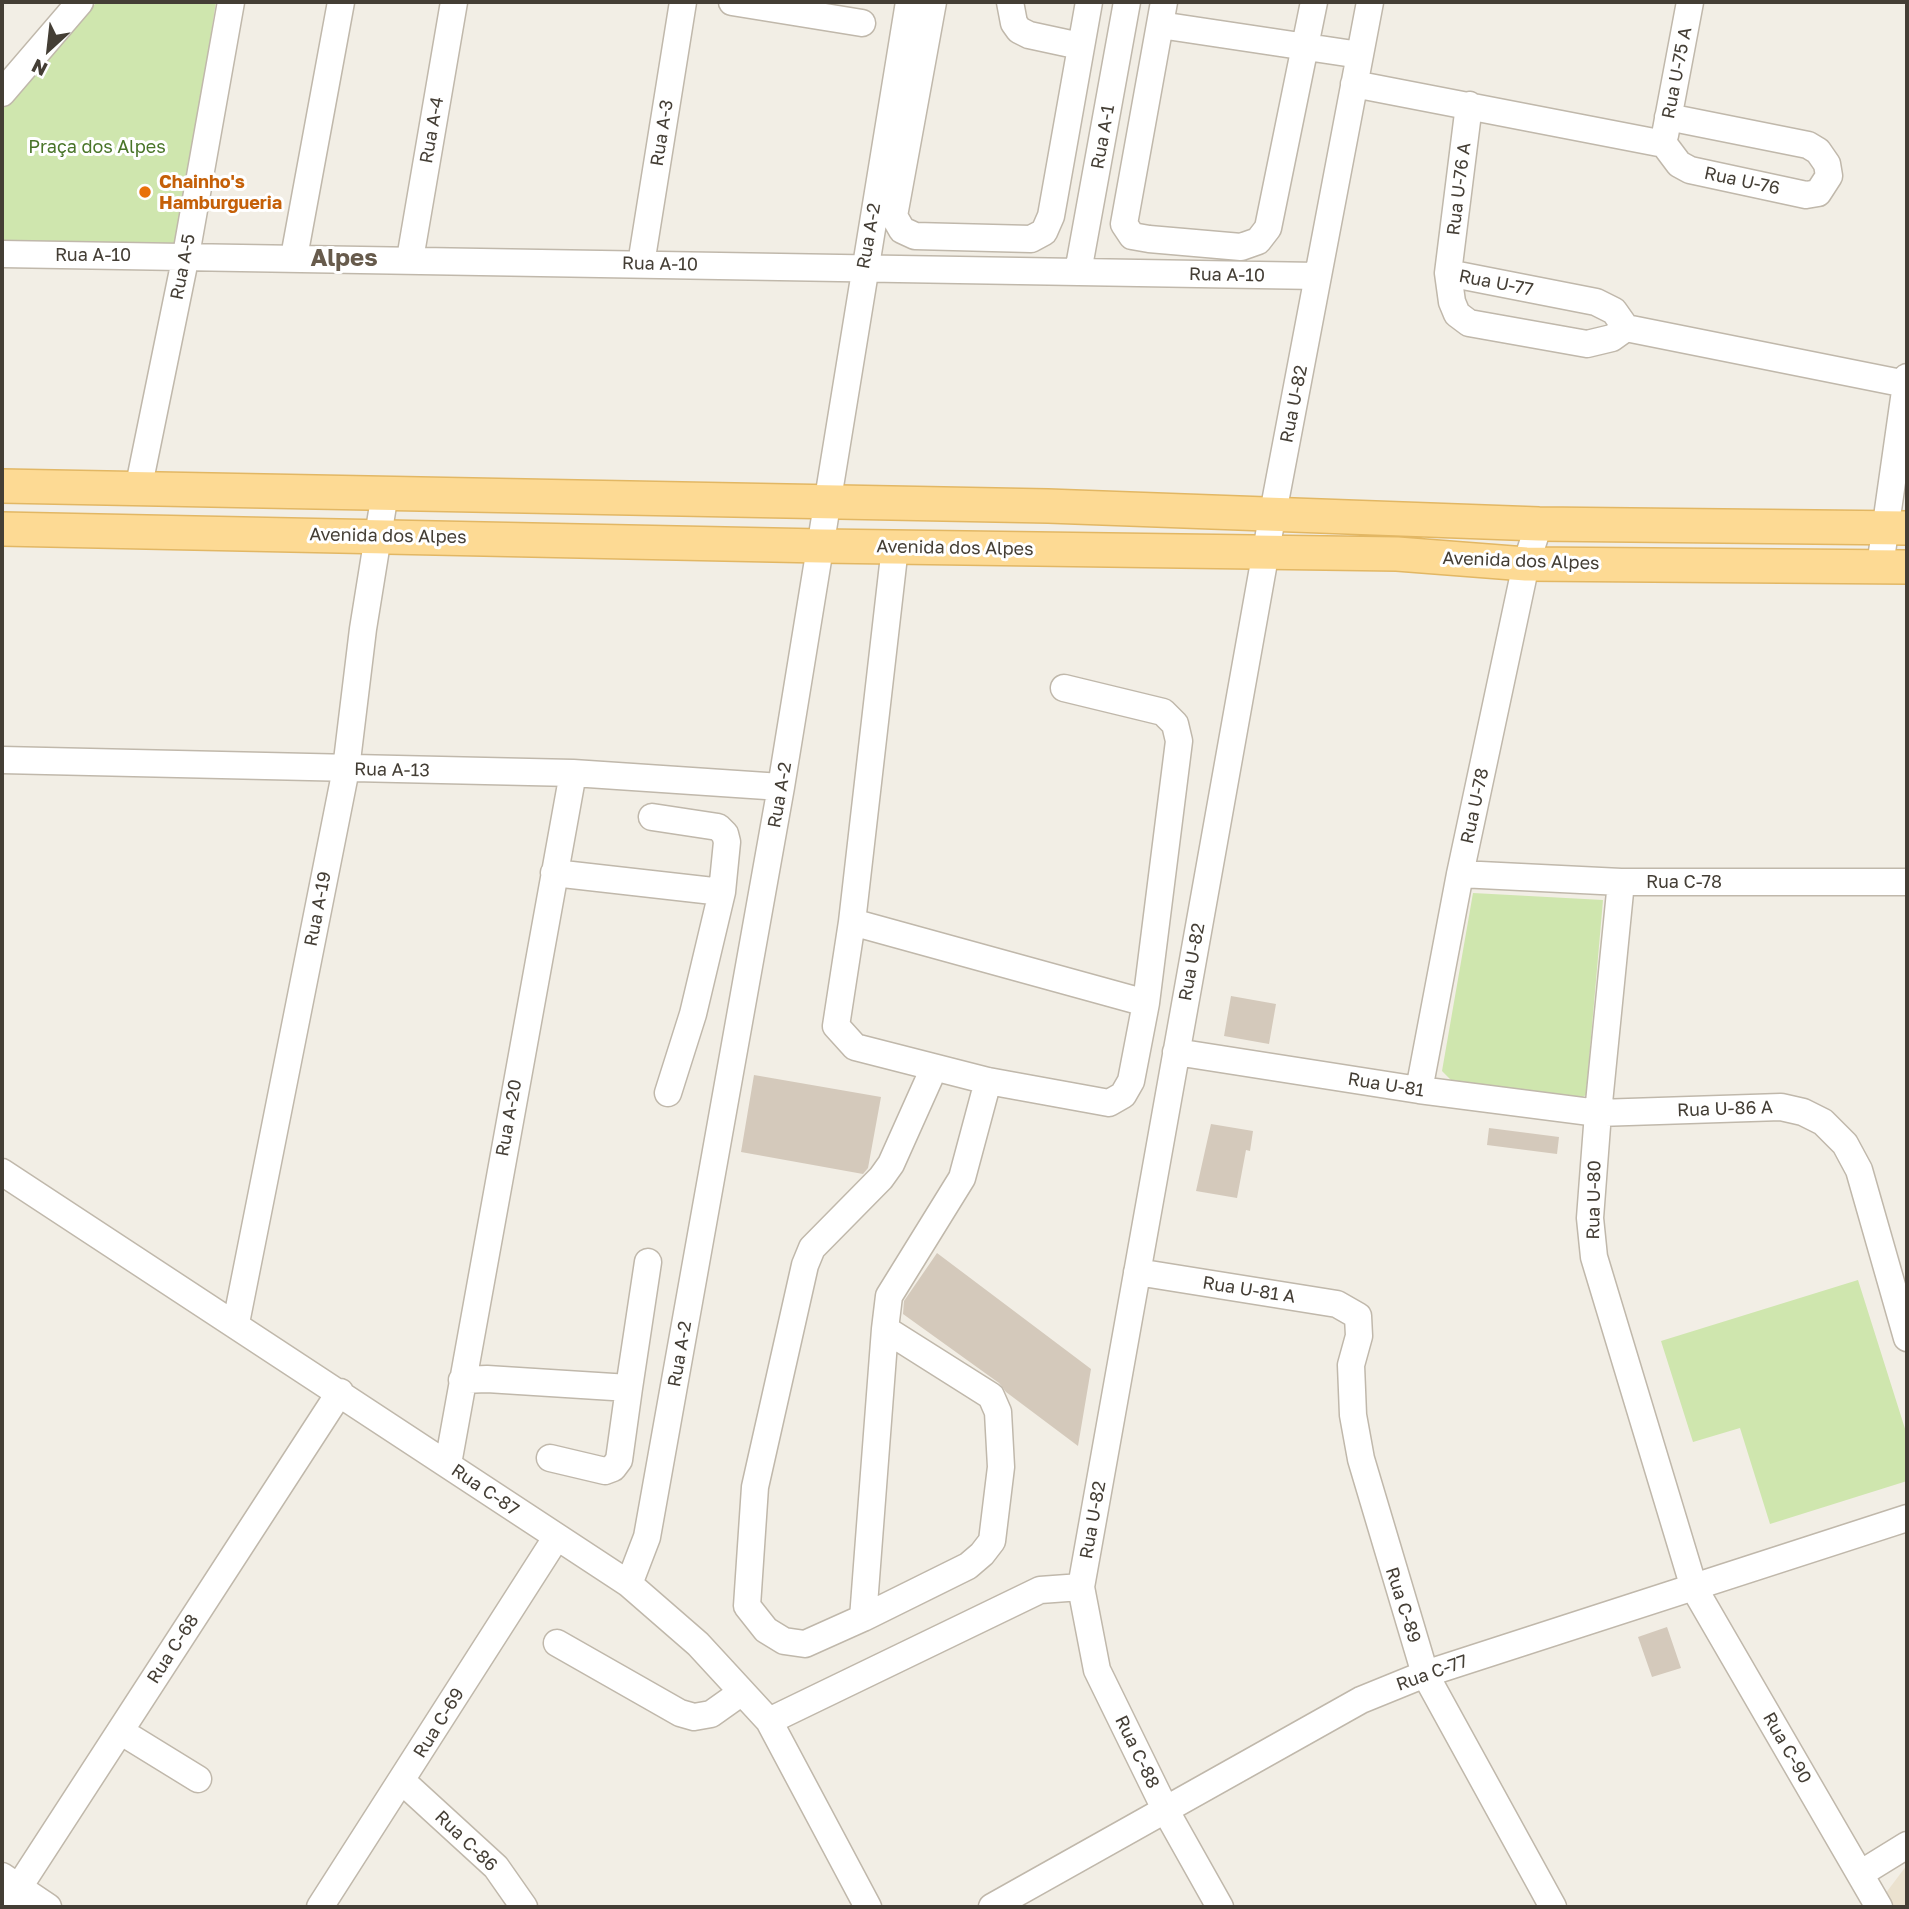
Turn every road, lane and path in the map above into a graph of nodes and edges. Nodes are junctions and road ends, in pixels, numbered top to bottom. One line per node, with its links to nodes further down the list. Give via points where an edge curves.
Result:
1 (80, 2): 21 (street)
2 (231, 2): 26 (street, Rua A-5)
3 (341, 2): 27 (street)
4 (454, 2): 28 (street, Rua A-4)
5 (683, 2): 29 (street, Rua A-3)
6 (732, 2): 16 (street)
7 (909, 2): 30 (street, Rua A-2)
8 (933, 2): 17 (street, via 894,216 902,230 915,236 1031,239 1044,232 1051,216)
9 (1010, 2): 17 (street, via 1019,30)
10 (1089, 2): 17 (street)
11 (1127, 2): 31 (street, Rua A-1)
12 (1314, 2): 18 (street)
13 (1370, 2): 19 (street, Rua U-82)
14 (1690, 2): 23 (street, Rua U-75 A)
15 (1162, 13): 18 (street); 18 (street, via 1124,224 1132,236 1241,247 1258,241 1268,228)
16 (862, 23)
17 (1080, 46)
18 (1305, 47): 19 (street)
19 (1360, 55): 20 (street, Rua U-82)
20 (1354, 84): 22 (street); 33 (street, Rua U-82)
21 (2, 93)
22 (1469, 105): 24 (street); 32 (street, Rua U-76 A)
23 (1668, 117): 24 (street, Rua U-75 A); 24 (street, Rua U-76, via 1808,145 1828,164 1829,176 1818,193 1806,195 1690,170 1679,164)
24 (1664, 144)
25 (2, 254): 26 (street, Rua A-10)
26 (186, 255): 27 (street, Rua A-10); 37 (street, Rua A-5)
27 (294, 257): 28 (street, Rua A-10)
28 (410, 259): 29 (street, Rua A-10)
29 (641, 264): 30 (street, Rua A-10)
30 (864, 268): 31 (street, Rua A-10); 39 (street, Rua A-2)
31 (1078, 272): 33 (street, Rua A-10)
32 (1448, 273): 34 (street, Rua U-77, via 1597,302 1615,311); 34 (street, Rua U-77, via 1457,314 1469,323 1587,344 1612,338)
33 (1318, 276): 40 (street, Rua U-82)
34 (1626, 328): 35 (street)
35 (1907, 380): 42 (street)
36 (2, 486): 37 (main road)
37 (138, 489): 38 (main road)
38 (385, 493): 39 (main road); 44 (street, Rua A-19)
39 (826, 503): 40 (main road); 45 (street, Rua A-2)
40 (1273, 513): 41 (main road); 47 (street, Rua U-82)
41 (1539, 524): 42 (main road); 48 (street, Rua U-78)
42 (1896, 528): 49 (street)
43 (2, 529): 44 (main road, Avenida dos Alpes)
44 (379, 536): 45 (main road, Avenida dos Alpes); 52 (street, Rua A-19)
45 (821, 546): 46 (main road, Avenida dos Alpes); 54 (street, Rua A-2)
46 (895, 547): 47 (main road, Avenida dos Alpes); 61 (street)
47 (1267, 551): 48 (main road, Avenida dos Alpes, via 1397,554); 63 (street, Rua U-82)
48 (1526, 564): 49 (main road, Avenida dos Alpes); 57 (street, Rua U-78)
49 (1894, 566)
50 (1064, 688): 62 (street, via 1163,712 1175,724 1179,741)
51 (2, 760): 52 (street, Rua A-13)
52 (346, 769): 53 (street, Rua A-13); 73 (street, Rua A-19)
53 (573, 774): 54 (street, Rua A-13); 56 (street, Rua A-20)
54 (782, 787): 83 (street, Rua A-2, via 648,1537)
55 (652, 817): 60 (street, via 718,827 725,834)
56 (554, 873): 60 (street); 76 (street, Rua A-20)
57 (1460, 874): 58 (street, Rua C-78); 66 (street, Rua U-78)
58 (1621, 882): 59 (street, Rua C-78); 68 (street, Rua U-80)
59 (1907, 882)
60 (722, 892): 67 (street, via 693,1014)
61 (852, 922): 62 (street); 64 (street, via 836,1026 855,1046)
62 (1146, 1003): 65 (street, via 1131,1081 1123,1095 1109,1103)
63 (1176, 1052): 66 (street, Rua U-81); 71 (street, Rua U-82)
64 (934, 1068): 65 (street); 86 (street, via 891,1164 811,1248 755,1487 747,1606 766,1630 784,1641 805,1644)
65 (988, 1082): 74 (street, via 962,1178 889,1296)
66 (1419, 1090): 68 (street, Rua U-81)
67 (668, 1093)
68 (1598, 1113): 75 (street, Rua U-86 A, via 1781,1107 1823,1122 1845,1144 1859,1170); 85 (street, Rua U-80, via 1590,1219 1594,1256)
69 (2, 1172): 73 (street, Rua C-87)
70 (648, 1262): 77 (street)
71 (1137, 1272): 72 (street, Rua U-81 A, via 1337,1304); 84 (street, Rua U-82)
72 (1358, 1316): 88 (street, Rua C-89, via 1359,1336 1351,1365 1361,1459)
73 (236, 1323): 78 (street, Rua C-87)
74 (886, 1329): 86 (street); 86 (street, via 990,1396 998,1412 1001,1467 992,1541 982,1554 968,1566)
75 (1907, 1338)
76 (462, 1380): 77 (street); 80 (street, Rua A-20)
77 (629, 1388): 79 (street, via 613,1468 605,1471)
78 (340, 1392): 80 (street, Rua C-87); 91 (street, Rua C-68)
79 (550, 1458)
80 (448, 1464): 82 (street, Rua C-87)
81 (1907, 1518): 85 (street, Rua C-77)
82 (556, 1538): 83 (street, Rua C-87); 93 (street, Rua C-69)
83 (629, 1584): 89 (street, Rua C-87, via 698,1644)
84 (1081, 1587): 90 (street, via 1040,1590); 94 (street, Rua C-88, via 1097,1670)
85 (1695, 1588): 88 (street, Rua C-77); 96 (street, Rua C-90)
86 (863, 1618)
87 (557, 1643): 89 (street, via 694,1717 711,1714)
88 (1425, 1674): 94 (street, Rua C-77, via 1361,1700); 104 (street, Rua C-89)
89 (742, 1692): 90 (street, Rua C-87)
90 (769, 1721): 101 (street, Rua C-87)
91 (120, 1731): 92 (street); 97 (street, Rua C-68)
92 (198, 1779)
93 (402, 1781): 99 (street, Rua C-69); 100 (street, Rua C-86, via 496,1867)
94 (1166, 1811): 102 (street, Rua C-77); 103 (street, Rua C-88)
95 (1907, 1845): 96 (street)
96 (1860, 1874): 105 (street, Rua C-90)
97 (9, 1890): 98 (street)
98 (48, 1907)
99 (320, 1907)
100 (524, 1907)
101 (868, 1907)
102 (992, 1907)
103 (1220, 1907)
104 (1553, 1907)
105 (1879, 1907)

